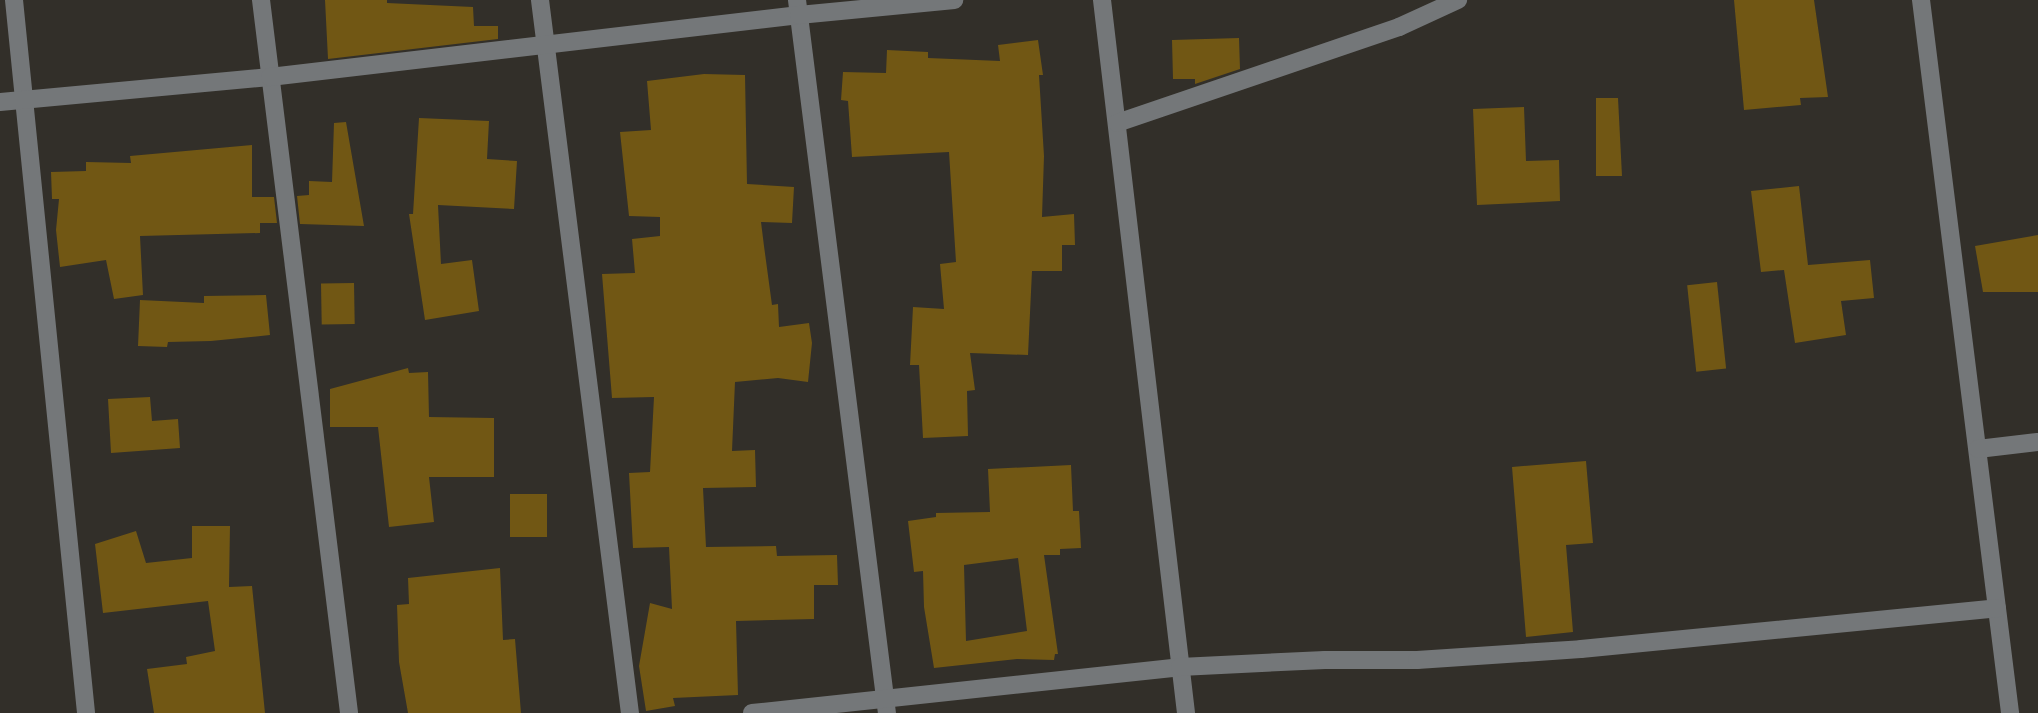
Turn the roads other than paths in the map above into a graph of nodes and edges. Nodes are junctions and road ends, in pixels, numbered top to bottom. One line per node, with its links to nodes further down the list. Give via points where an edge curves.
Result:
1 (14, 0): 11 (street)
2 (261, 0): 10 (street)
3 (540, 0): 9 (street)
4 (954, 0): 8 (street)
5 (1102, 0): 13 (street)
6 (1458, 0): 13 (street, via 1399,27)
7 (1921, 0): 15 (street)
8 (798, 7): 9 (street); 18 (street)
9 (545, 47): 10 (street); 21 (street)
10 (270, 77): 11 (street); 20 (street)
11 (26, 99): 12 (street); 19 (street)
12 (0, 102)
13 (1117, 123): 17 (street)
14 (2038, 442): 15 (street)
15 (1978, 449): 16 (street)
16 (1997, 608): 17 (street, via 1581,649 1417,660); 24 (street)
17 (1180, 667): 18 (street); 23 (street)
18 (886, 705): 22 (street)
19 (86, 713)
20 (349, 713)
21 (630, 713)
22 (752, 713)
23 (1186, 713)
24 (2010, 713)

